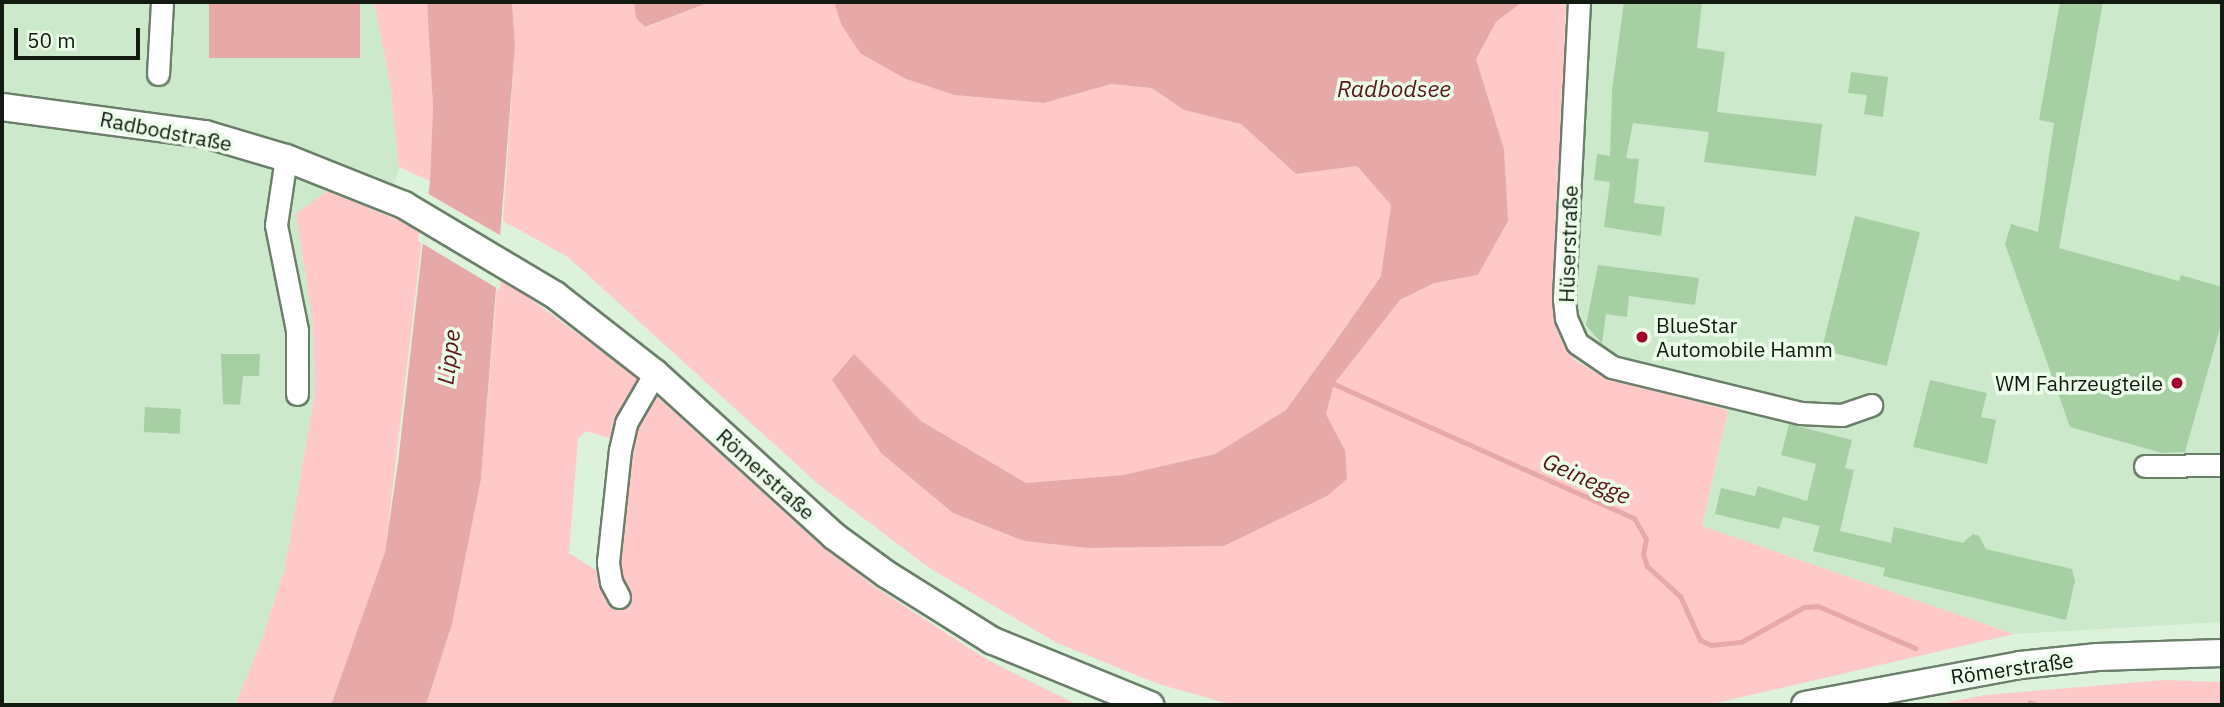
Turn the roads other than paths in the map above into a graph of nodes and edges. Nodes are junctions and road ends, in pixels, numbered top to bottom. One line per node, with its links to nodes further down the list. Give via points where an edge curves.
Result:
1 (162, 2): 3 (street)
2 (1579, 2): 9 (street, Hüserstraße, via 1564,299 1577,343 1612,367 1800,412 1842,415)
3 (158, 74)
4 (2, 107): 5 (main road, Radbodstraße, via 205,134)
5 (286, 158): 6 (main road, Radbodstraße); 8 (street, via 276,225 297,330)
6 (404, 205): 7 (main road, Römerstraße, via 505,261)
7 (655, 373): 12 (street, via 626,423 620,450 608,562); 14 (main road, Römerstraße, via 834,536 886,574 993,642)
8 (297, 394)
9 (1871, 405)
10 (2222, 465): 11 (street)
11 (2146, 466)
12 (619, 597)
13 (2222, 653): 15 (main road, Römerstraße, via 2098,657 2020,666)
14 (1150, 705)
15 (1805, 705)

